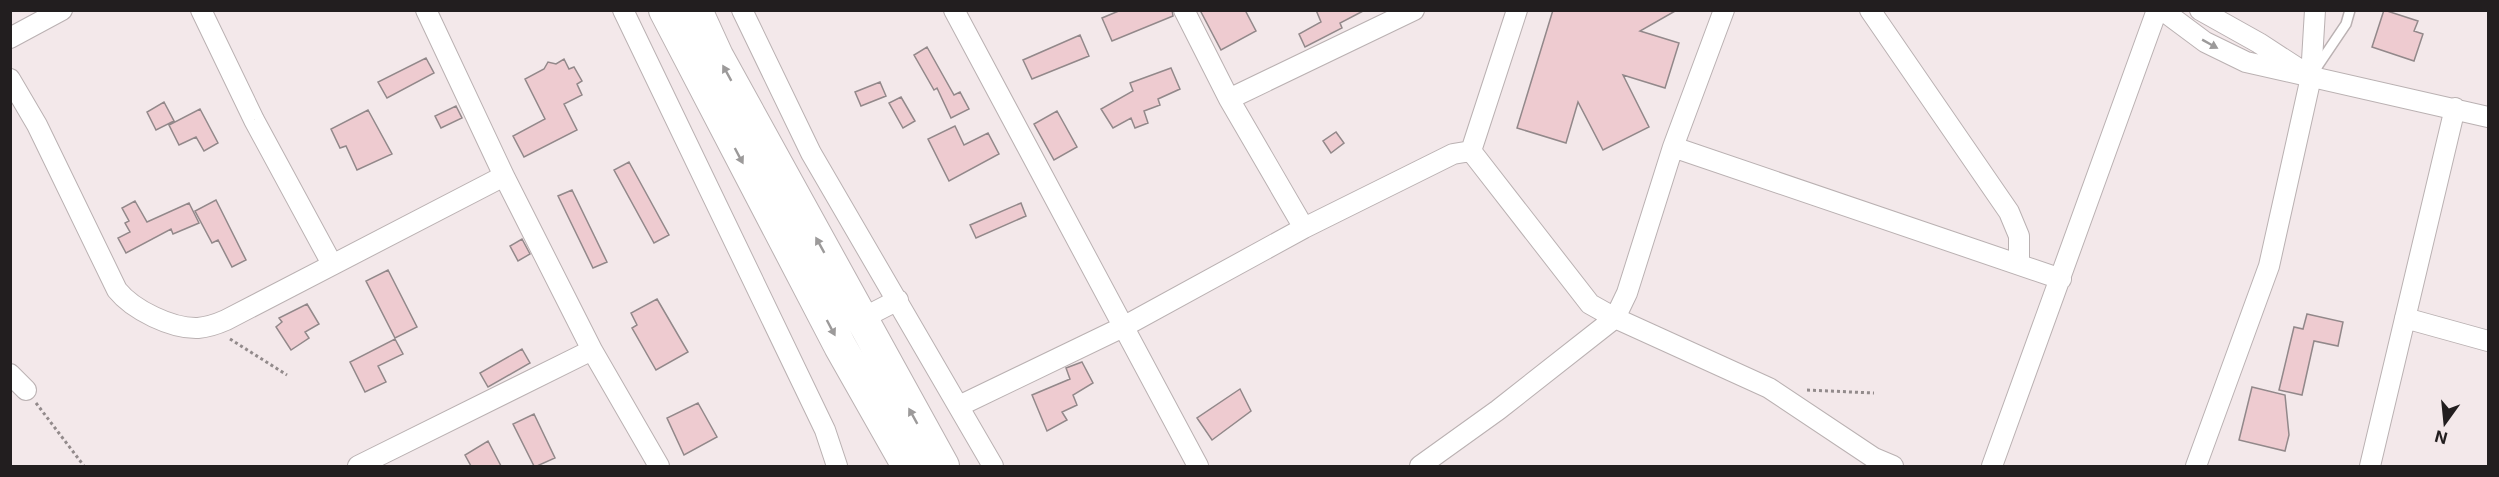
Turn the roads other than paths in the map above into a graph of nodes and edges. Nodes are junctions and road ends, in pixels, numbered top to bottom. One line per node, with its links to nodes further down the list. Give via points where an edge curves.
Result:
1 (62, 10): 18 (street)
2 (201, 10): 29 (street, via 254,120)
3 (426, 10): 26 (street)
4 (623, 10): 43 (street, via 825,430)
5 (664, 10): 44 (main road, one-way to 44, via 840,346)
6 (696, 10): 34 (main road, one-way to 6)
7 (742, 10): 31 (street, via 811,153)
8 (954, 10): 35 (street)
9 (1184, 10): 21 (street)
10 (1414, 10): 21 (street)
11 (1517, 10): 25 (street)
12 (1724, 10): 24 (street)
13 (1870, 10): 28 (street, via 2009,212 2019,236)
14 (2159, 10): 19 (street, one-way to 19, via 2205,42 2246,62); 30 (street)
15 (2200, 10): 19 (street)
16 (2350, 10): 19 (lane, via 2346,24)
17 (2310, 13): 19 (street)
18 (10, 38)
19 (2311, 77): 22 (street); 51 (street, via 2269,266)
20 (10, 79): 29 (street, via 63,177 105,268 123,298 136,307 179,325 210,327)
21 (1229, 99): 27 (street)
22 (2455, 108): 23 (street); 33 (street)
23 (2488, 117)
24 (1673, 147): 28 (street); 32 (street, via 1628,293)
25 (1471, 151): 27 (street, via 1453,154); 32 (street, via 1583,298)
26 (504, 176): 29 (street); 37 (street)
27 (1304, 228): 35 (street)
28 (2019, 263): 30 (street)
29 (332, 264)
30 (2061, 279): 50 (street)
31 (898, 300): 34 (street); 40 (street)
32 (1615, 318): 48 (street); 49 (street, via 1761,384 1874,458)
33 (2404, 318): 36 (street); 52 (street)
34 (861, 319): 45 (main road, one-way to 34)
35 (1123, 327): 40 (street); 47 (street)
36 (2488, 341)
37 (592, 350): 41 (street); 42 (street)
38 (10, 374): 39 (street)
39 (26, 390)
40 (959, 406): 46 (street)
41 (358, 466)
42 (659, 466)
43 (837, 466)
44 (908, 466)
45 (943, 466)
46 (993, 466)
47 (1198, 466)
48 (1420, 466)
49 (1893, 466)
50 (1992, 466)
51 (2196, 466)
52 (2370, 466)

